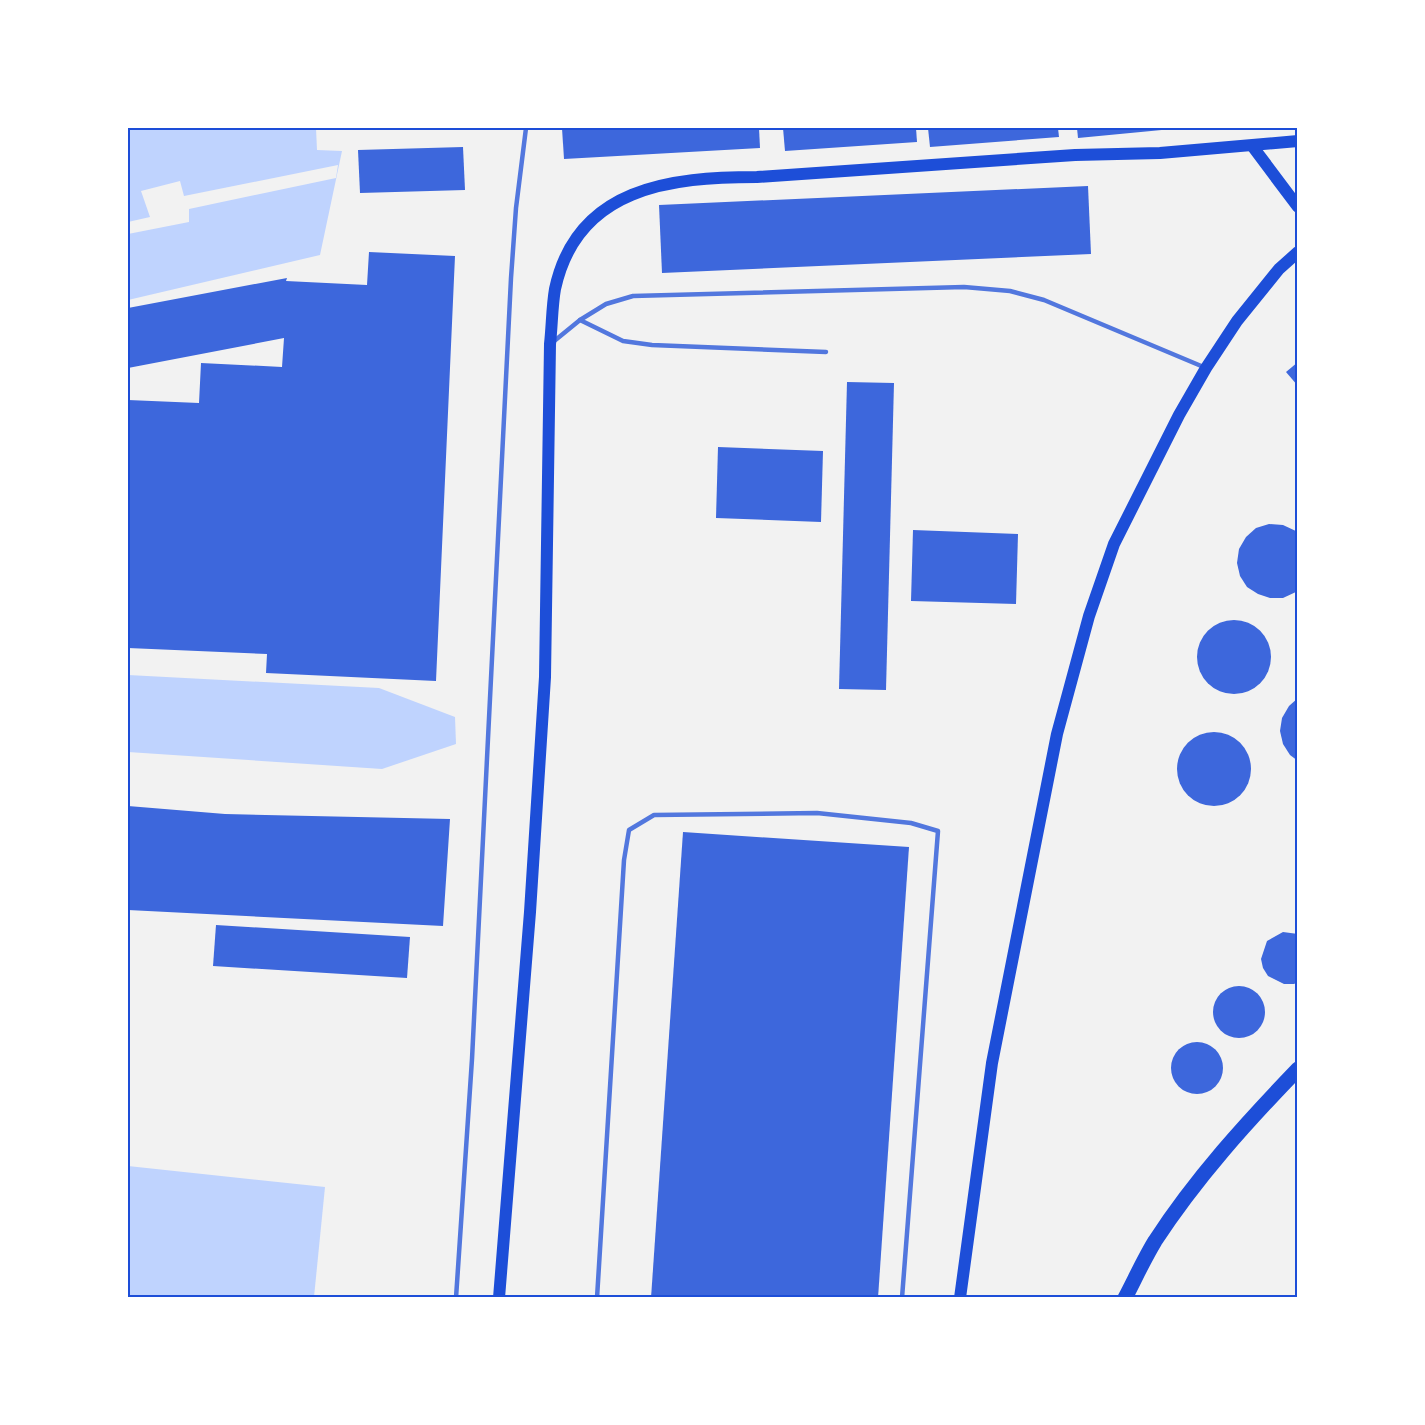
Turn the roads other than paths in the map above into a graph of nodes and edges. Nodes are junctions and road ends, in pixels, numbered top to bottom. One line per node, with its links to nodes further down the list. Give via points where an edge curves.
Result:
1 (526, 128): 11 (lane, via 513,255)
2 (1298, 141): 3 (main road)
3 (1253, 147): 4 (main road); 7 (main road, via 673,182 632,194 604,209 586,225 565,258 555,289)
4 (1298, 207)
5 (1298, 252): 9 (main road, via 1237,321)
6 (580, 320): 7 (lane); 8 (lane, via 623,341 652,345); 9 (lane, via 606,304 633,296 964,287 1010,291 1044,300)
7 (550, 344): 12 (main road, via 544,677 530,912)
8 (826, 352)
9 (1206, 368): 15 (main road, via 1114,544 1089,616 1057,734 992,1063)
10 (1298, 1069): 16 (main road, via 1197,1181 1154,1243)
11 (456, 1298)
12 (499, 1298)
13 (597, 1298): 14 (lane, via 629,830 654,815 817,813 910,823 938,831)
14 (902, 1298)
15 (960, 1298)
16 (1125, 1298)

